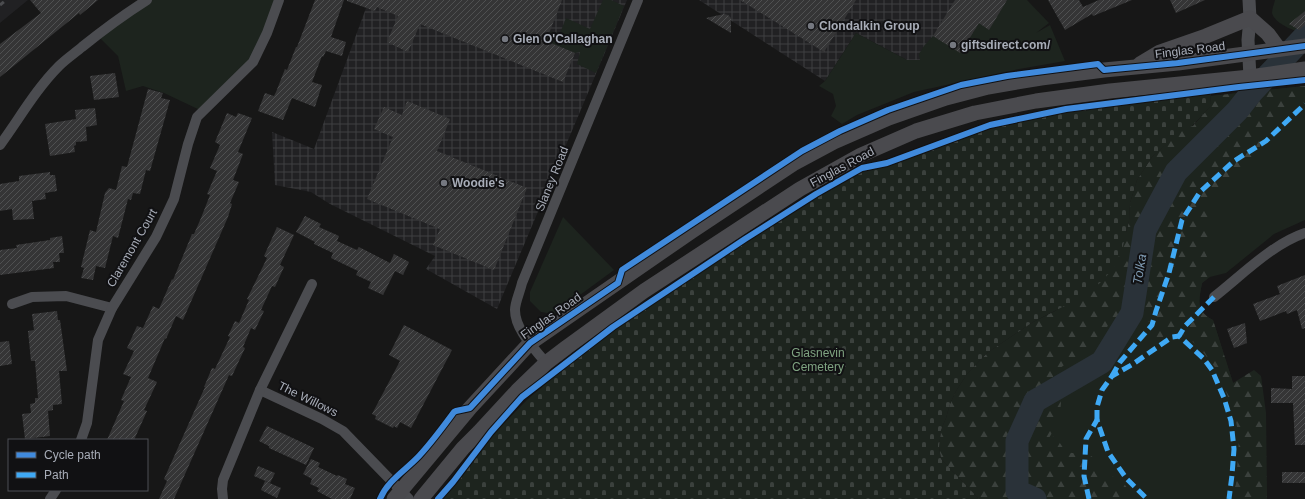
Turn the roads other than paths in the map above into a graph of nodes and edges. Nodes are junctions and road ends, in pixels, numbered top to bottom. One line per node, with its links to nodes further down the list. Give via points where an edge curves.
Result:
1 (147, 0): 12 (street, via 59,65 38,90)
2 (279, 0): 17 (street, Claremont Court, via 267,33 252,62 197,116 174,199 156,237)
3 (638, 0): 18 (street, Slaney Road, via 522,283 515,310 516,320)
4 (1249, 0): 5 (street)
5 (1250, 18): 7 (main road, via 1268,34); 8 (street); 9 (main road, via 1160,52)
6 (1305, 46): 7 (main road, Finglas Road)
7 (1279, 50): 8 (main road, Finglas Road)
8 (1248, 54): 9 (main road, Finglas Road); 11 (street)
9 (1135, 67): 18 (main road, Finglas Road, via 988,87 946,98 889,118 834,142 793,164)
10 (1305, 68): 11 (main road, Finglas Road)
11 (1250, 77): 19 (main road, Finglas Road, via 1036,101 975,113 916,131 861,155 800,189 644,291)
12 (0, 145)
13 (1305, 233): 15 (street, via 1295,236 1268,254)
14 (312, 284): 20 (street, The Willows)
15 (1214, 297)
16 (12, 304): 17 (street, via 32,297 66,296)
17 (112, 308): 21 (street, Claremont Court, via 98,340 87,423)
18 (530, 343): 19 (street, Slaney Road); 22 (main road, Finglas Road, via 470,408)
19 (546, 363): 24 (main road, Finglas Road, via 463,448)
20 (260, 390): 22 (street, The Willows, via 342,431 382,470); 23 (street, via 223,480)
21 (81, 439)
22 (401, 497)
23 (223, 499)
24 (421, 499)

